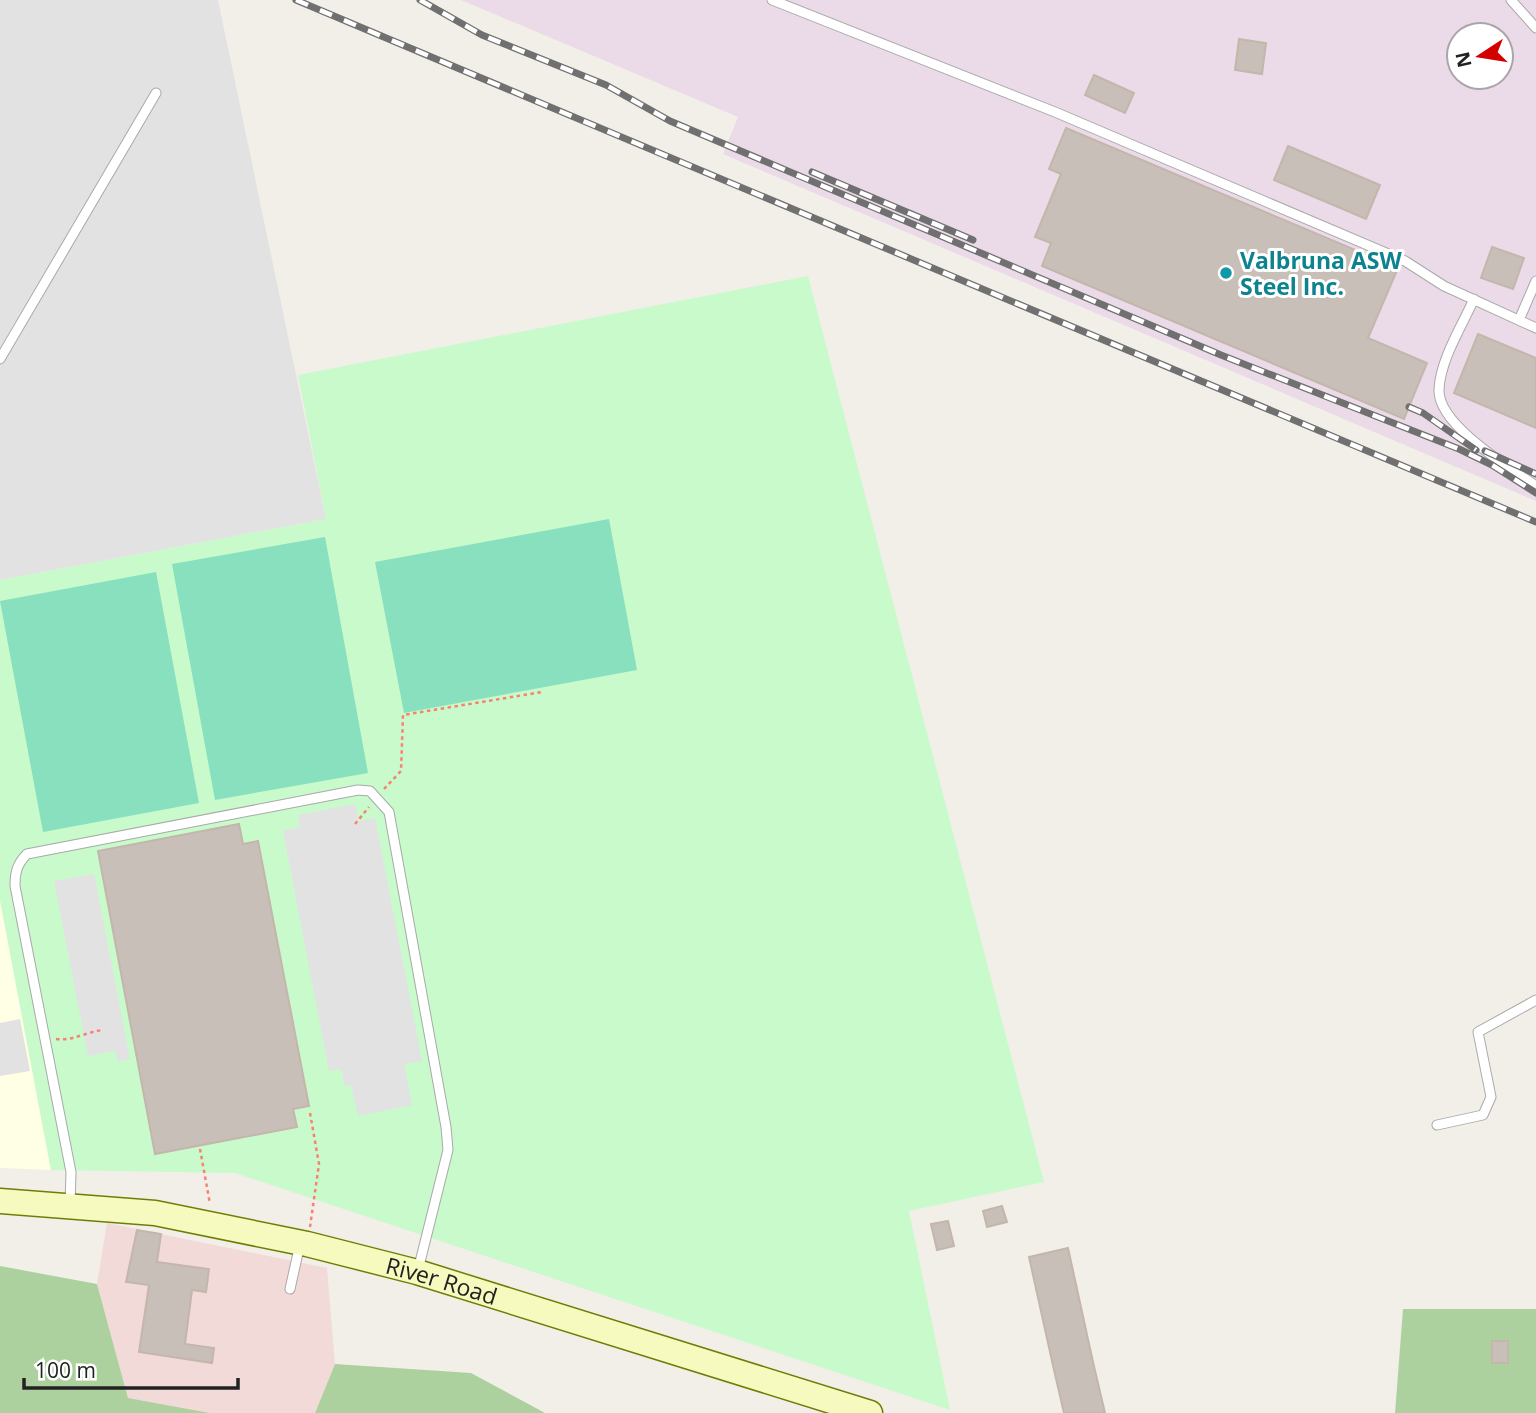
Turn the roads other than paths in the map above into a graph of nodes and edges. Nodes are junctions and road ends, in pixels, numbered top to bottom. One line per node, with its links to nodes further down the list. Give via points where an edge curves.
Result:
1 (772, 0): 6 (lane, via 1055,112 1355,239)
2 (1511, 0): 3 (lane)
3 (1536, 28)
4 (156, 93): 9 (lane)
5 (1536, 281): 7 (lane)
6 (1474, 299): 7 (lane); 10 (lane, via 1440,382 1443,410 1485,449)
7 (1519, 320): 8 (lane)
8 (1536, 328)
9 (0, 359)
10 (1536, 485)
11 (1536, 1000): 12 (lane, via 1478,1032 1491,1097 1483,1115)
12 (1437, 1125)
13 (0, 1201): 14 (street, River Road)
14 (70, 1204): 15 (street, River Road, via 213,1222); 16 (lane, via 71,1172 15,872 27,855 358,790 377,796 389,812 446,1127 448,1150)
15 (304, 1243): 16 (street, River Road); 17 (lane)
16 (417, 1272): 18 (street, River Road)
17 (290, 1289)
18 (870, 1413)

